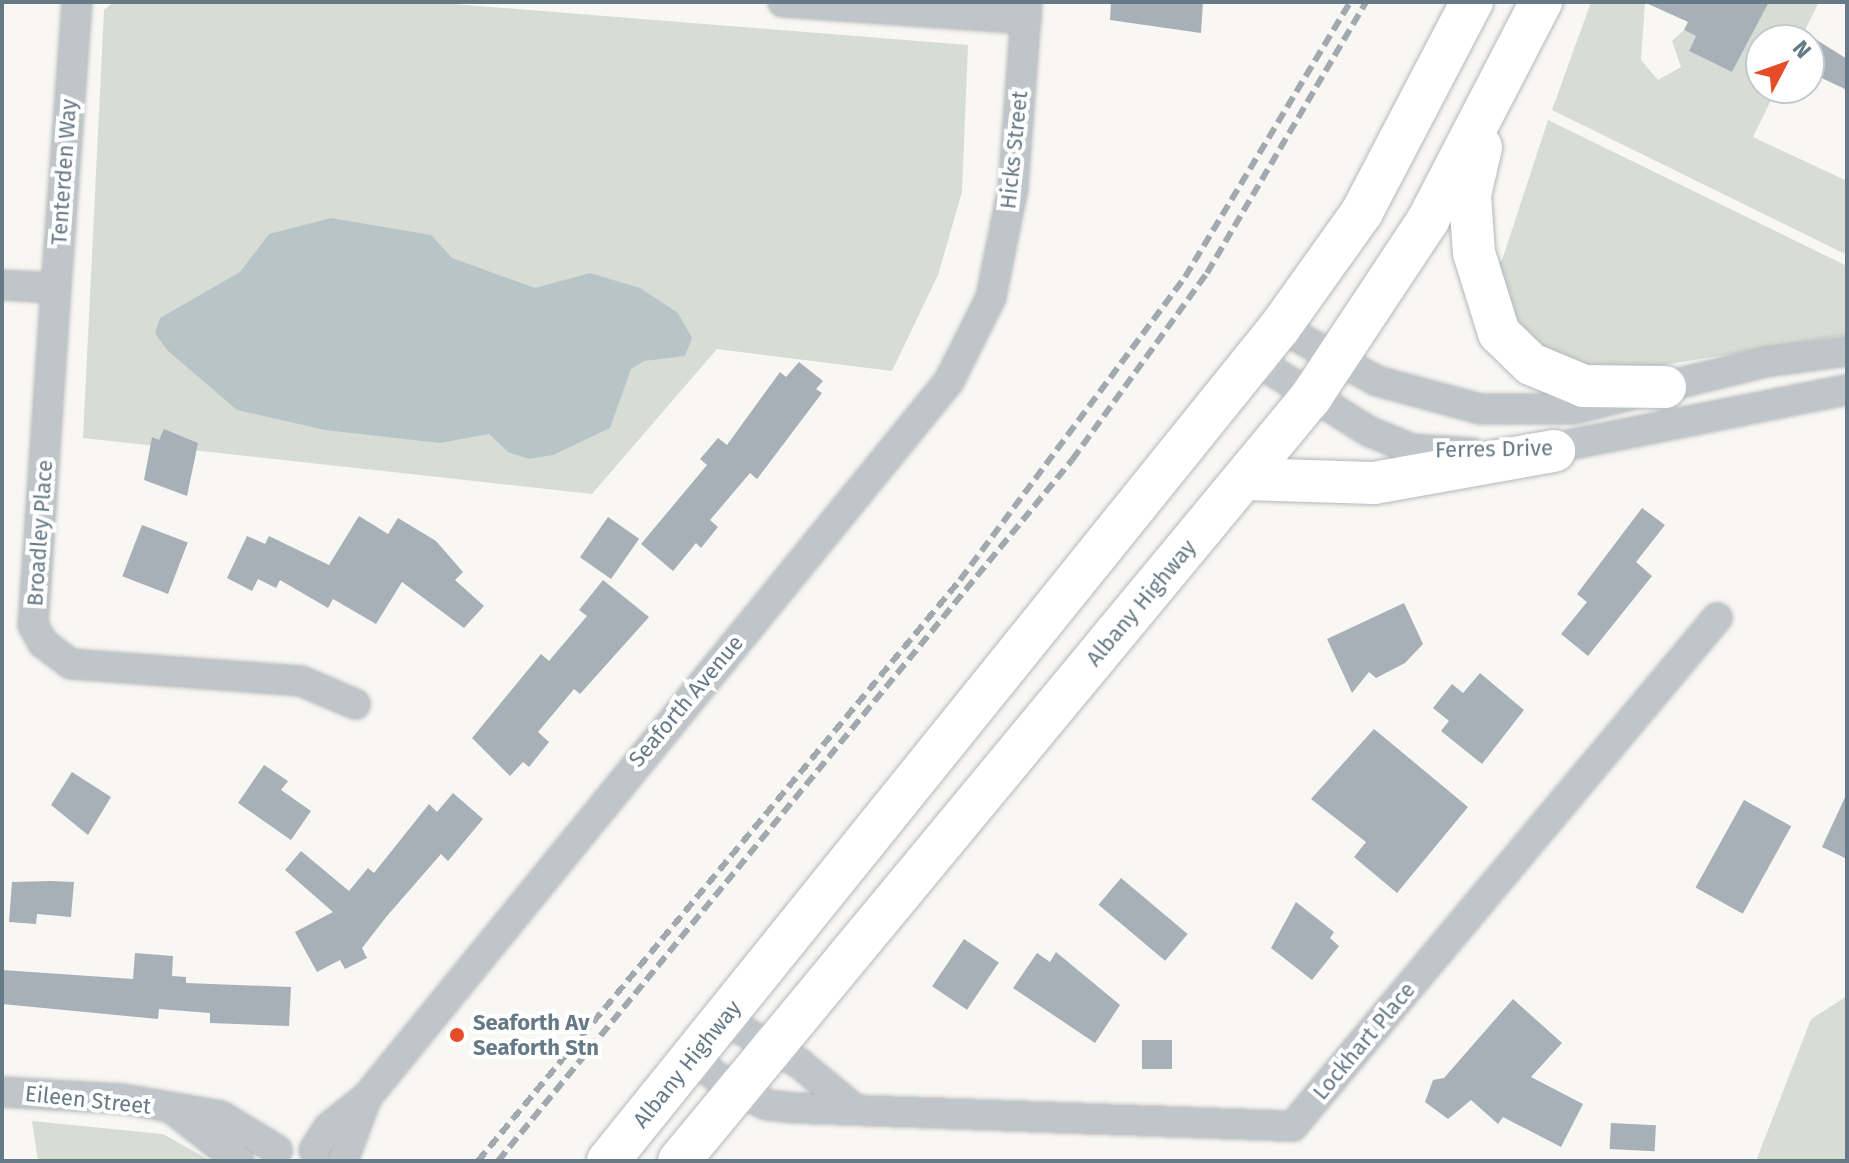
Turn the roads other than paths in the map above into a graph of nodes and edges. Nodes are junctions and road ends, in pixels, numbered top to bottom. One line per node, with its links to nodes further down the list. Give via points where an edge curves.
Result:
1 (77, 2): 8 (street, Tenterden Way)
2 (783, 2): 5 (street)
3 (1472, 2): 10 (highway, Albany Highway, via 1362,212)
4 (1541, 2): 6 (highway, Albany Highway)
5 (1026, 10): 9 (street, Hicks Street, via 1013,188)
6 (1490, 107): 12 (highway, Albany Highway, via 1428,220); 14 (highway, via 1470,195 1474,253 1499,333 1531,364 1584,386)
7 (2, 285): 8 (street)
8 (56, 288): 20 (street, Broadley Place, via 33,625 43,643 71,664 301,681)
9 (991, 297): 26 (street, Seaforth Avenue, via 949,381 904,444 632,764)
10 (1280, 327): 12 (street, Ferres Drive); 13 (highway, Albany Highway)
11 (1847, 351): 14 (street, Ferres Drive, via 1766,362)
12 (1337, 359): 14 (street, Ferres Drive, via 1377,381 1480,409 1574,409); 16 (highway, Albany Highway)
13 (1255, 360): 16 (street, Ferres Drive); 21 (highway, Albany Highway)
14 (1665, 387)
15 (1847, 390): 17 (street, Ferres Drive)
16 (1311, 397): 17 (street, Ferres Drive, via 1412,449); 18 (highway, Albany Highway)
17 (1554, 451): 18 (highway, via 1374,483)
18 (1246, 479): 22 (highway, Albany Highway)
19 (1717, 618): 27 (street, Lockhart Place, via 1293,1126)
20 (355, 704)
21 (723, 1019): 22 (street); 23 (highway, Albany Highway)
22 (773, 1050): 24 (highway, Albany Highway); 27 (street)
23 (691, 1058): 24 (street, Lockhart Place); 33 (highway, Albany Highway)
24 (737, 1091): 27 (street, Lockhart Place, via 767,1105); 34 (highway, Albany Highway)
25 (2, 1092): 28 (street, Eileen Street, via 123,1099)
26 (367, 1097): 30 (street, Seaforth Avenue, via 329,1127); 32 (street, Seaforth Avenue)
27 (852, 1107)
28 (174, 1111): 29 (street, Eileen Street, via 221,1116); 31 (street, Eileen Street)
29 (270, 1155): 30 (street)
30 (321, 1155)
31 (239, 1161)
32 (343, 1161)
33 (608, 1161)
34 (679, 1161)

